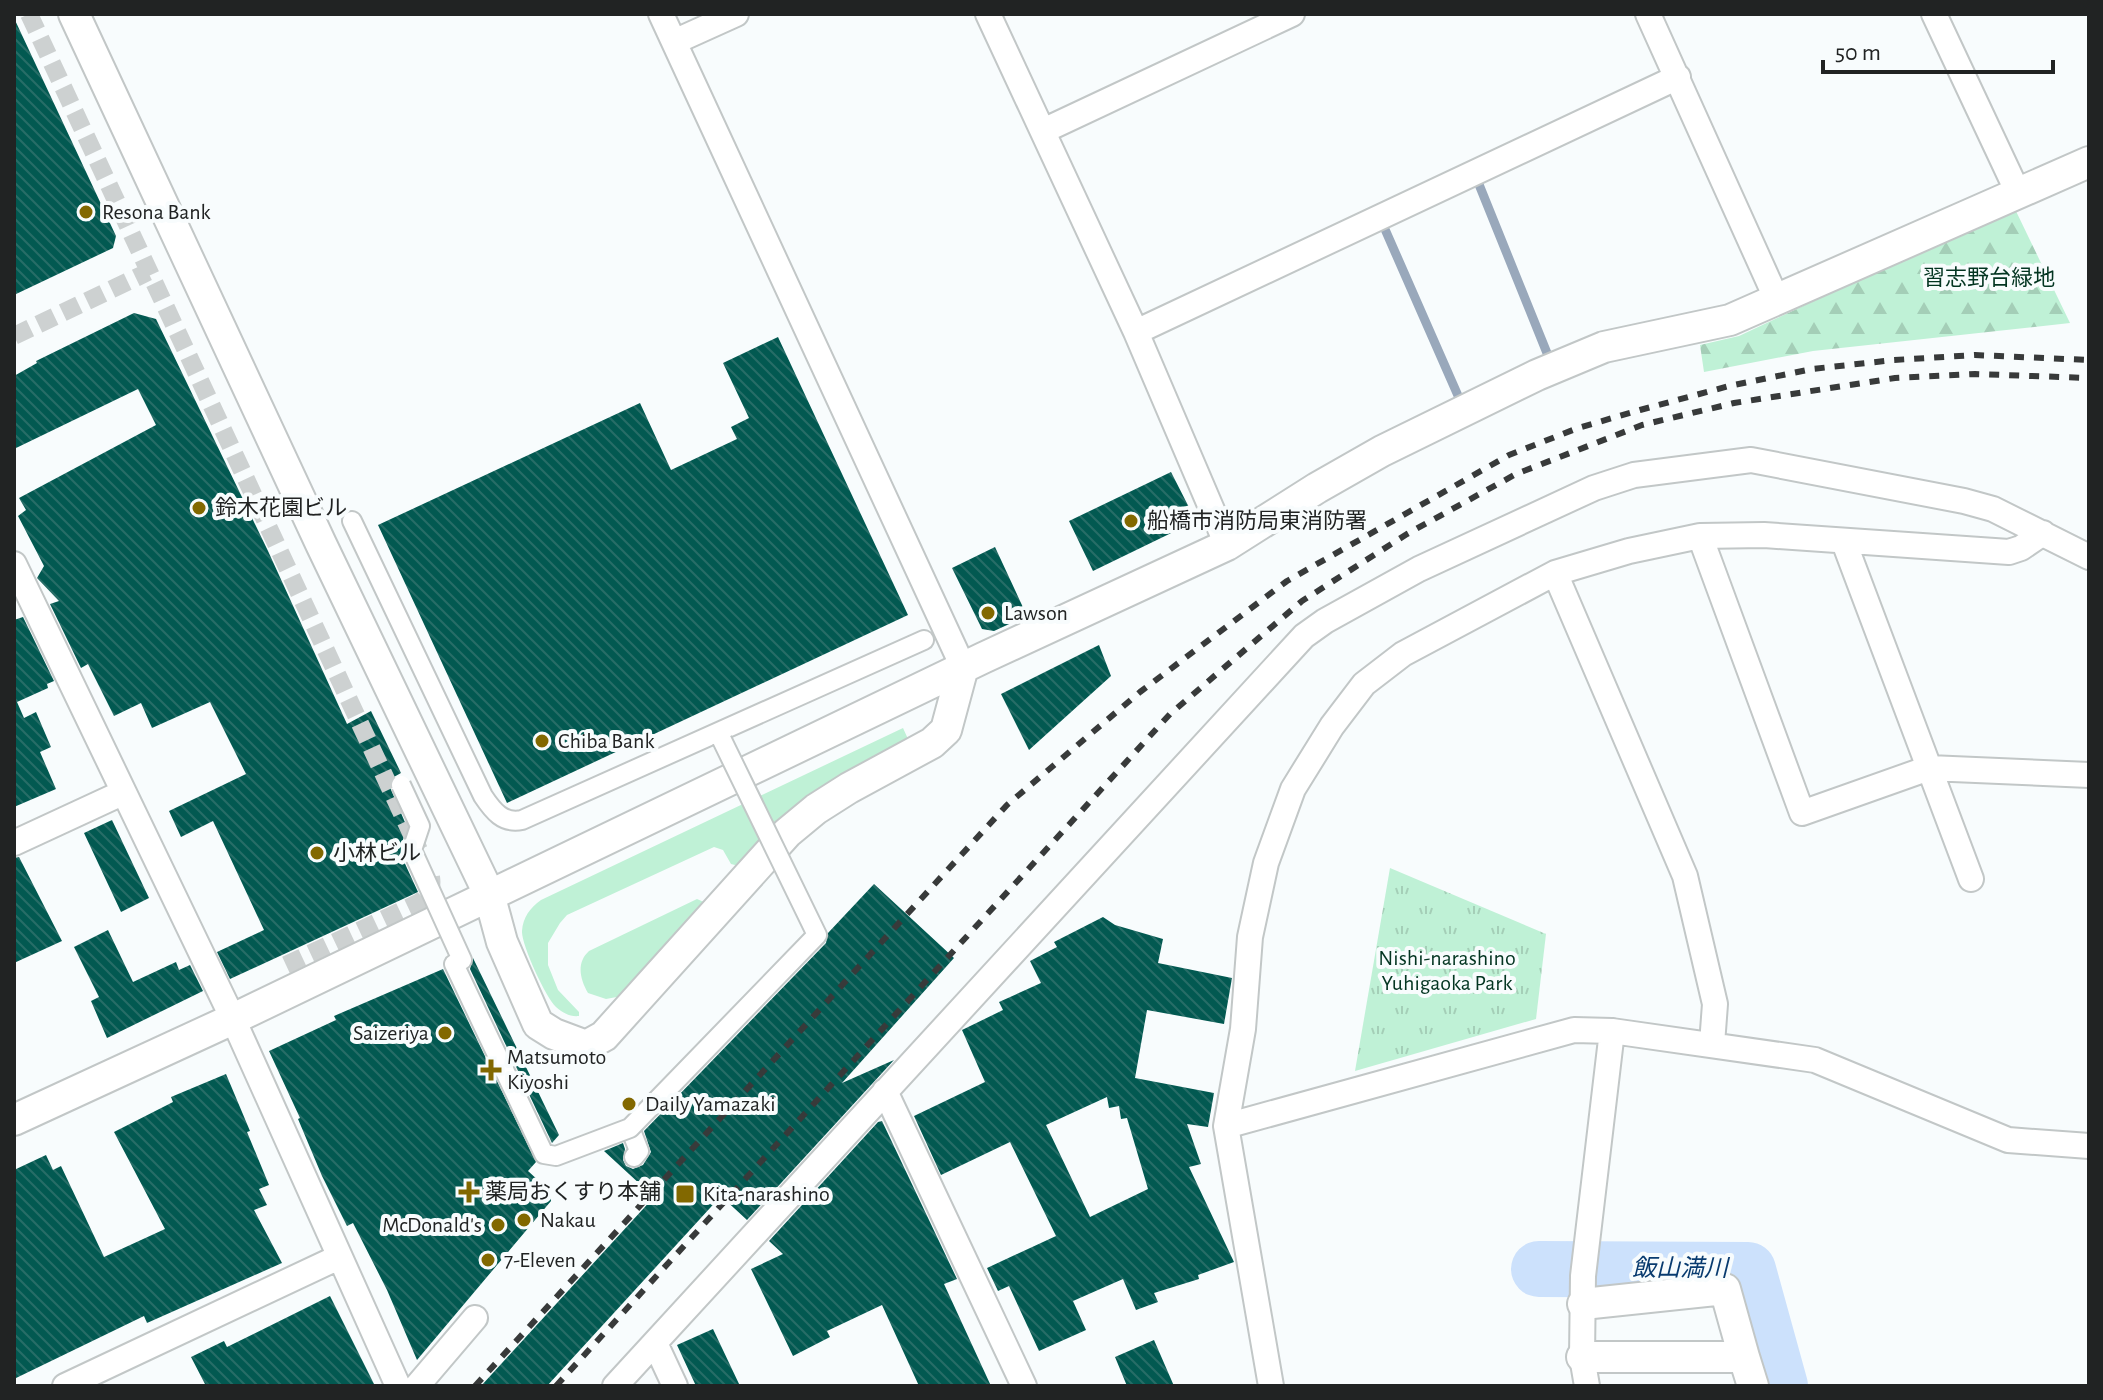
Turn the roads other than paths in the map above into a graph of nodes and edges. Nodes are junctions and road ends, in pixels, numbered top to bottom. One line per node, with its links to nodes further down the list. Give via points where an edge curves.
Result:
1 (74, 14): 33 (street)
2 (661, 14): 8 (street)
3 (736, 14): 8 (street)
4 (988, 14): 10 (street)
5 (1292, 14): 10 (street)
6 (1648, 14): 9 (street)
7 (1934, 14): 12 (street)
8 (674, 42): 25 (street)
9 (1678, 77): 13 (street); 14 (street)
10 (1043, 131): 14 (street)
11 (2089, 162): 12 (street)
12 (2019, 195): 13 (street)
13 (1777, 300): 19 (street, via 1730,320 1604,347 1537,375 1382,451)
14 (1136, 332): 19 (street)
15 (352, 521): 24 (street, via 483,796 500,817 513,822)
16 (2043, 533): 18 (street, via 2009,552); 20 (street); 38 (street, via 1964,501 1751,460 1634,475 1594,488 1419,569 1304,636)
17 (1700, 536): 18 (street); 22 (street); 27 (street, via 1802,813)
18 (1844, 542): 27 (street)
19 (1227, 545): 25 (street)
20 (2089, 557)
21 (14, 564): 23 (street)
22 (1555, 573): 37 (street, via 1685,876 1715,1004); 40 (street, via 1403,654 1364,684 1293,789 1266,863 1250,937 1243,1029)
23 (20, 592): 30 (street)
24 (924, 640)
25 (963, 667): 33 (street); 33 (street, via 946,730 816,809 787,833 604,1036 586,1046 538,1024 502,942)
26 (722, 740): 41 (street, bridge, via 817,935)
27 (1929, 768): 28 (street); 32 (street)
28 (2089, 775)
29 (401, 785): 34 (street, bridge, via 420,826 412,850)
30 (122, 793): 31 (street); 35 (street)
31 (14, 843)
32 (1971, 879)
33 (489, 894): 34 (street)
34 (442, 917): 35 (street); 41 (street, bridge, via 462,960 454,964 544,1154 556,1156)
35 (233, 1019): 39 (street); 44 (street)
36 (1612, 1031): 37 (street); 40 (street, via 1574,1030); 45 (street)
37 (1712, 1044): 42 (street, via 1815,1060 2008,1140)
38 (885, 1091): 47 (street); 55 (street)
39 (14, 1120)
40 (1226, 1126): 56 (street)
41 (630, 1128): 43 (street, via 639,1151)
42 (2089, 1146)
43 (634, 1157)
44 (339, 1257): 50 (street); 51 (street)
45 (1584, 1278): 48 (street); 49 (street, via 1725,1289)
46 (475, 1318): 52 (street)
47 (655, 1343): 53 (street); 54 (street)
48 (1584, 1371): 49 (street)
49 (1748, 1372)
50 (65, 1386)
51 (398, 1386)
52 (417, 1386)
53 (615, 1386)
54 (675, 1386)
55 (1024, 1386)
56 (1271, 1386)

